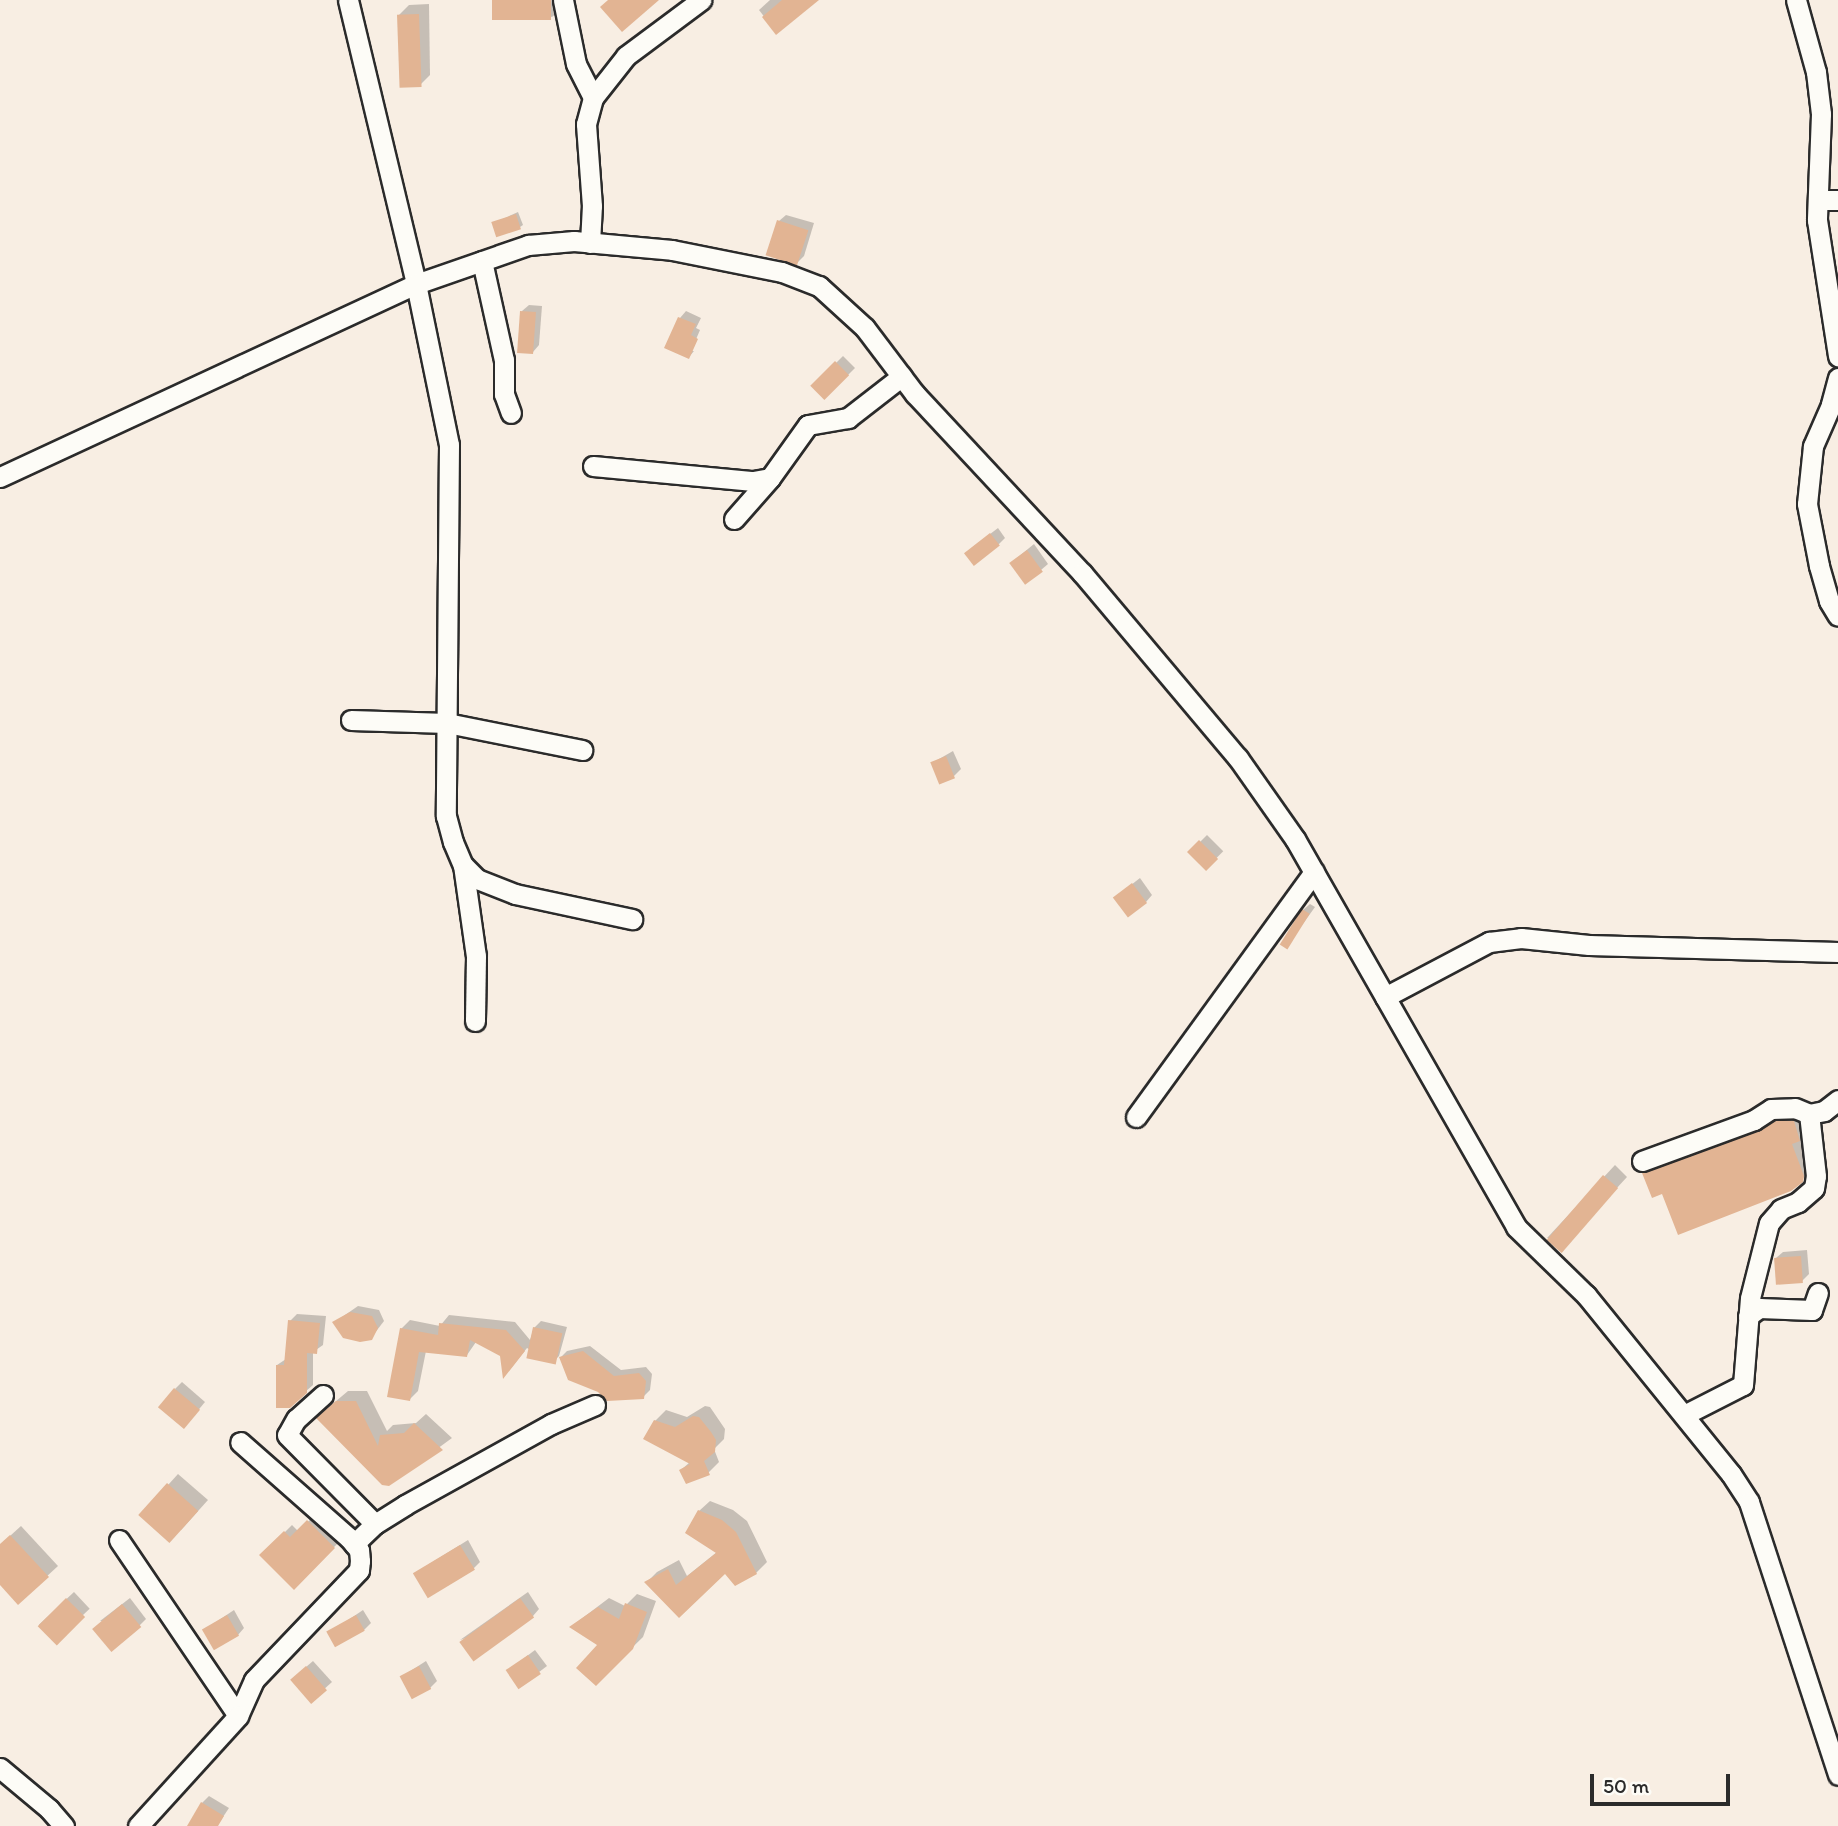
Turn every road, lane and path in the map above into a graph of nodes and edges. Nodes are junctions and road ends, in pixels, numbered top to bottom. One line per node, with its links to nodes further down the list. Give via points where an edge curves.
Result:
1 (348, 0): 10 (street)
2 (563, 0): 5 (street, via 576,64)
3 (701, 0): 5 (street, via 626,57)
4 (1796, 0): 6 (street, via 1816,72 1821,114)
5 (593, 98): 8 (street, via 586,124)
6 (1818, 200): 7 (street); 11 (street, via 1816,220)
7 (1838, 200)
8 (590, 243): 9 (street, via 528,245); 12 (street, via 672,250 782,272 819,286 865,328)
9 (482, 261): 10 (street); 14 (street)
10 (415, 284): 16 (street); 21 (street, via 449,445)
11 (1838, 356)
12 (902, 376): 17 (street, via 848,418 808,425); 24 (street, via 1082,573 1238,758)
13 (1838, 378): 19 (street, via 1813,446 1807,504 1819,566)
14 (511, 413)
15 (593, 466): 17 (street, via 753,481)
16 (0, 477)
17 (770, 478): 18 (street)
18 (734, 519)
19 (1838, 617)
20 (351, 720): 21 (street)
21 (447, 723): 22 (street); 23 (street, via 446,816)
22 (582, 750)
23 (463, 865): 25 (street, via 477,879 515,894); 28 (street, via 476,956)
24 (1314, 872): 27 (street); 31 (street)
25 (632, 919)
26 (1838, 952): 27 (street, via 1589,945 1521,938 1489,942)
27 (1385, 997): 37 (street, via 1516,1227 1586,1295)
28 (475, 1021)
29 (1838, 1100): 30 (street, via 1824,1111)
30 (1809, 1114): 32 (street, via 1795,1108 1771,1109 1754,1121); 34 (street, via 1814,1188 1781,1209 1769,1223)
31 (1136, 1117)
32 (1642, 1161)
33 (1818, 1293): 34 (street, via 1812,1310 1759,1308)
34 (1748, 1316): 37 (street, via 1743,1385)
35 (323, 1395): 39 (street, via 296,1419 287,1435)
36 (596, 1405): 39 (street, via 551,1424)
37 (1684, 1415): 44 (street, via 1749,1502)
38 (240, 1442): 41 (street)
39 (375, 1524): 41 (street)
40 (119, 1540): 42 (street)
41 (354, 1544): 42 (street, via 359,1550 359,1570 254,1680)
42 (238, 1716): 46 (street)
43 (0, 1768): 45 (street)
44 (1838, 1775)
45 (64, 1826)
46 (138, 1826)

